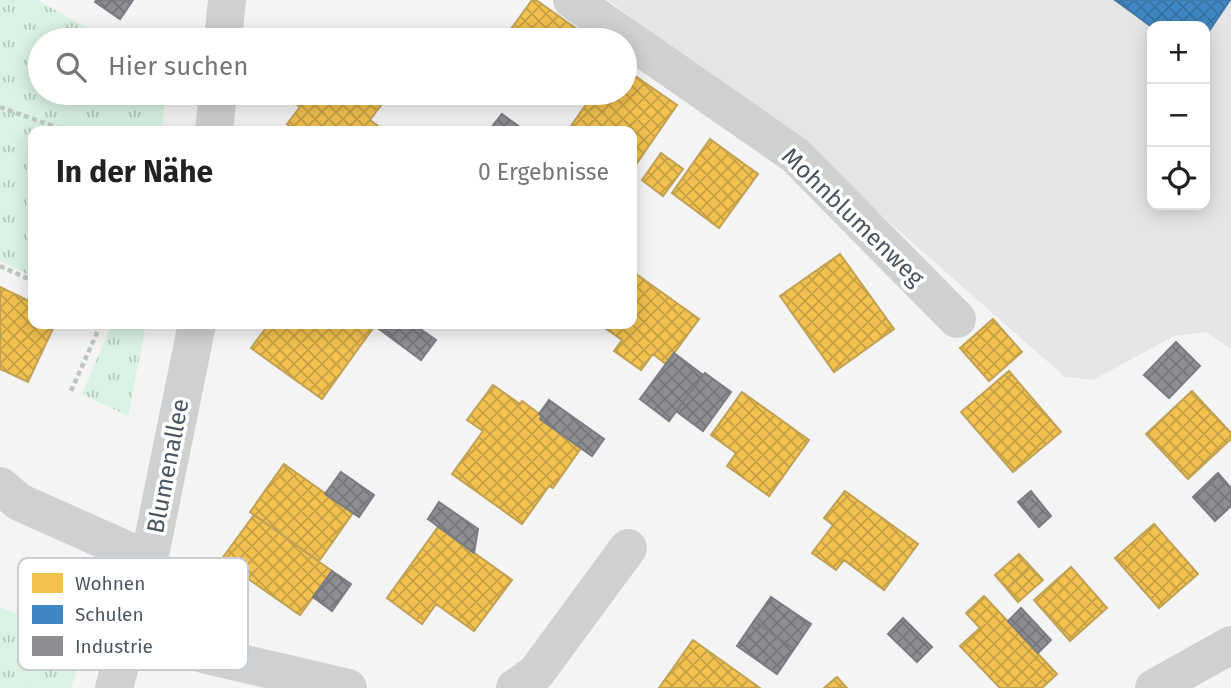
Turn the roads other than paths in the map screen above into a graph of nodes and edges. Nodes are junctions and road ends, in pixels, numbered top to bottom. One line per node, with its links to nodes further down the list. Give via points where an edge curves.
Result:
1 (227, 0): 3 (street)
2 (572, 0): 4 (street, Mohnblumenweg)
3 (224, 28)
4 (612, 28)
5 (637, 45): 8 (street, Mohnblumenweg, via 795,155)
6 (217, 105): 7 (street)
7 (215, 126)
8 (957, 319)
9 (196, 329): 13 (street, Blumenallee)
10 (0, 485): 12 (street, via 19,502)
11 (628, 548): 19 (street, via 536,673)
12 (145, 558)
13 (149, 558)
14 (1231, 645): 20 (street)
15 (248, 665): 18 (street)
16 (119, 670): 17 (street, Blumenallee)
17 (114, 688)
18 (348, 688)
19 (515, 688)
20 (1154, 688)

